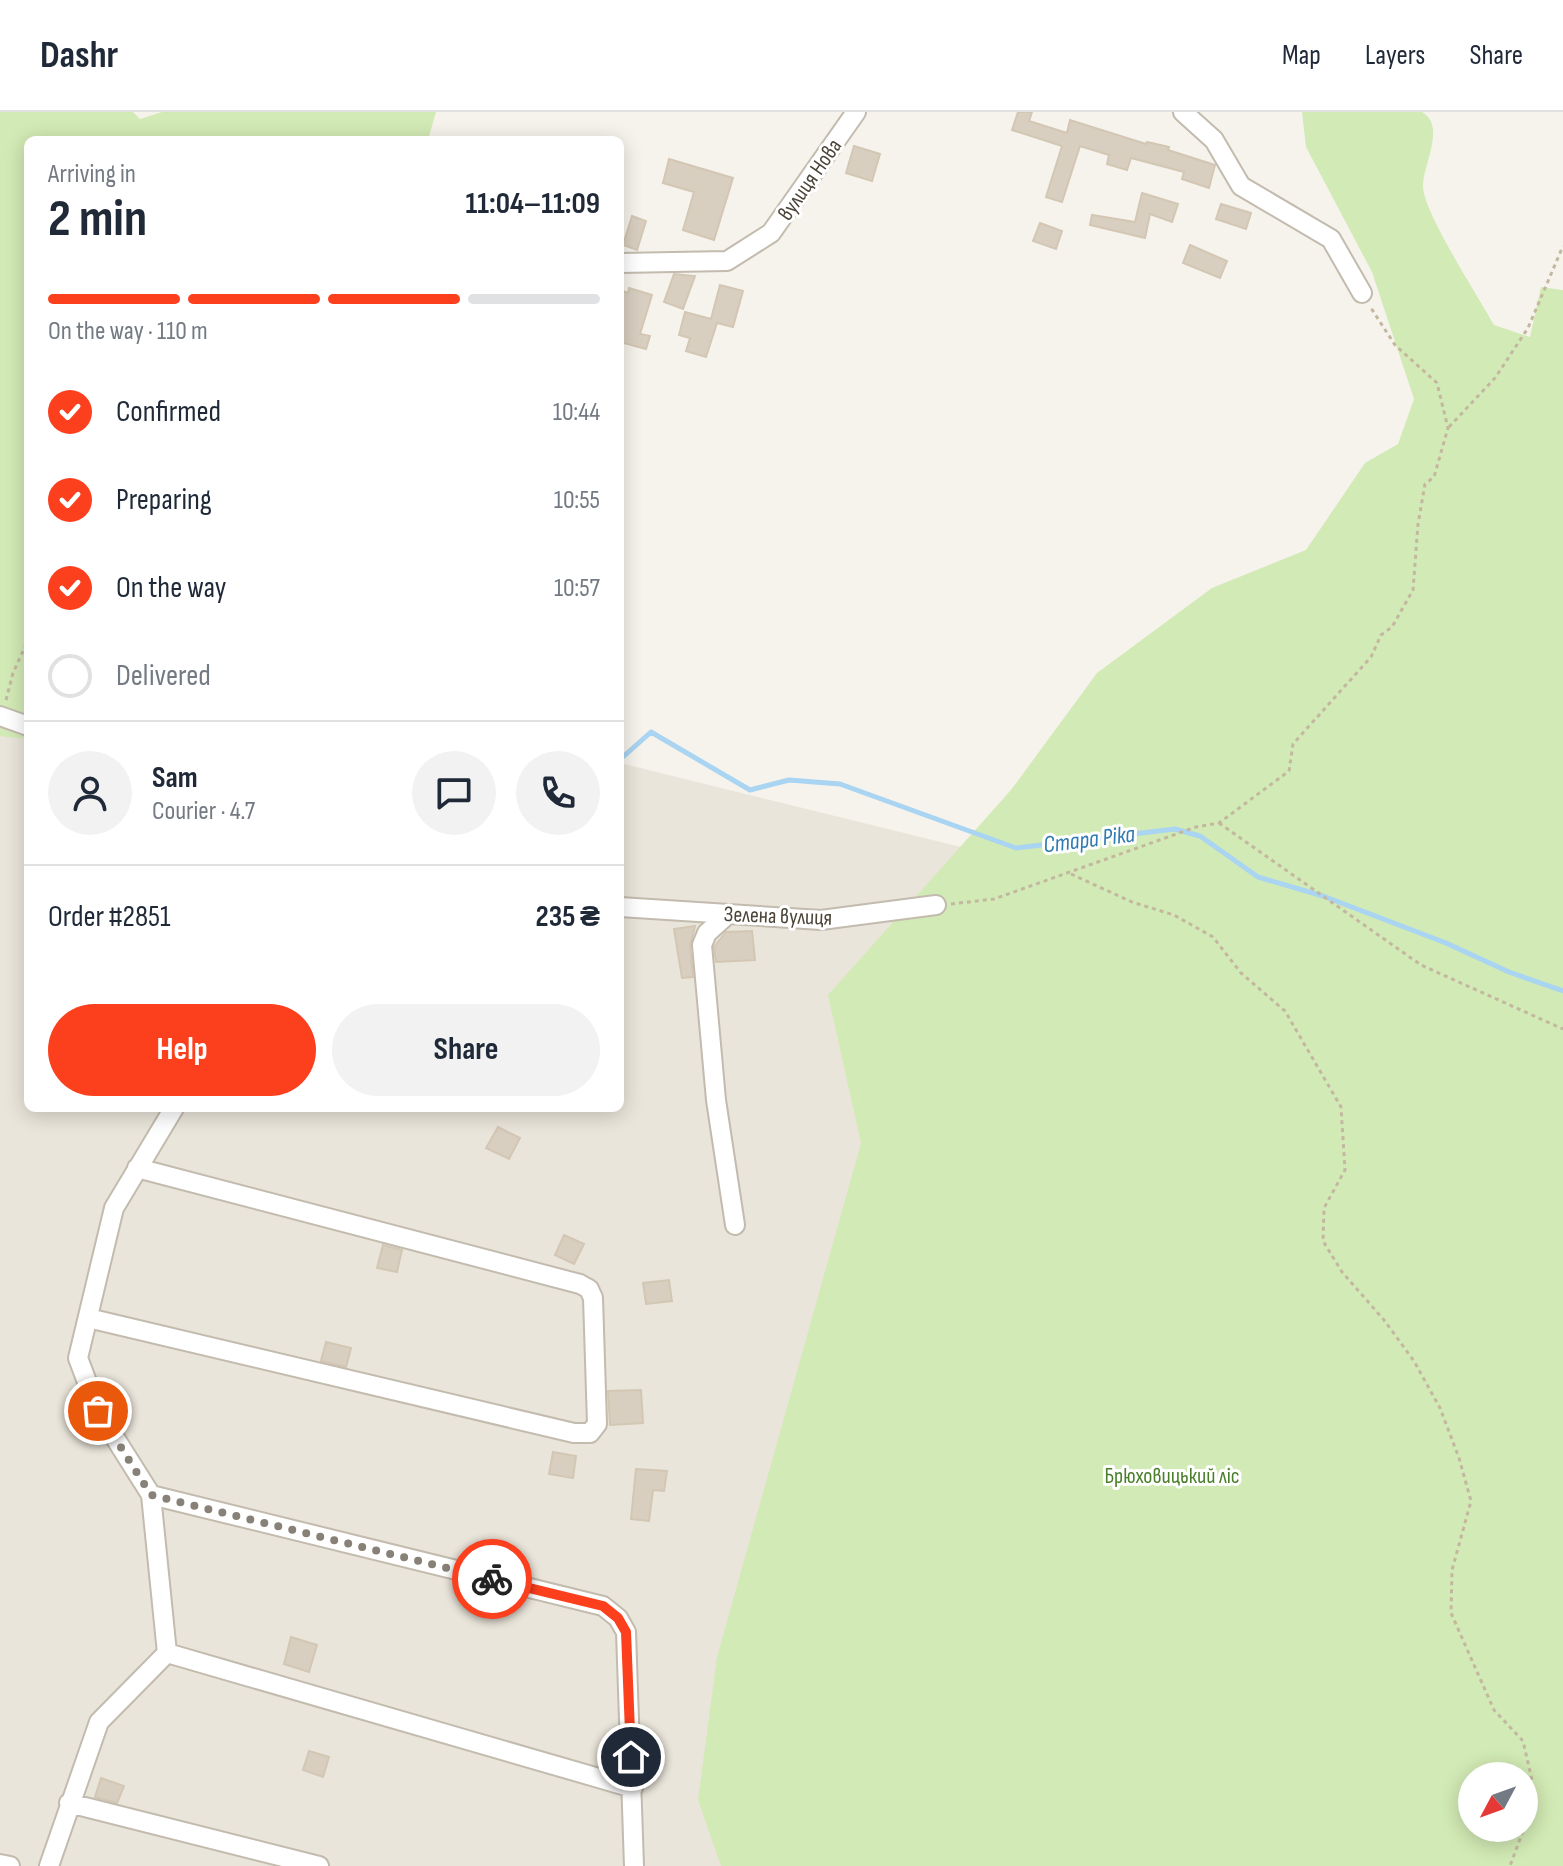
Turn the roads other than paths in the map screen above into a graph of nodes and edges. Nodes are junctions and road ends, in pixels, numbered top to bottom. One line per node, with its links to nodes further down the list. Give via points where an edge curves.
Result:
1 (856, 112): 3 (street, вулиця Нова, via 771,233 727,261)
2 (1183, 112): 4 (street, via 1214,140 1241,186 1331,239)
3 (624, 263)
4 (1362, 293)
5 (1, 716): 6 (street)
6 (24, 725)
7 (936, 905): 9 (street, Зелена вулиця, via 821,920)
8 (624, 907): 9 (street, Зелена вулиця)
9 (727, 915): 12 (street, via 702,945 716,1100)
10 (172, 1112): 11 (street)
11 (137, 1168): 13 (street, via 114,1208); 13 (street, via 589,1289 597,1424 590,1433 574,1433)
12 (735, 1225)
13 (88, 1318): 14 (street, via 78,1358 98,1411)
14 (151, 1495): 15 (street); 16 (street, via 603,1606 626,1632)
15 (167, 1653): 16 (street); 17 (street, via 99,1722)
16 (633, 1788): 22 (street)
17 (69, 1803): 20 (street); 21 (street)
18 (0, 1864): 19 (street)
19 (10, 1866)
20 (49, 1866)
21 (319, 1866)
22 (634, 1866)

